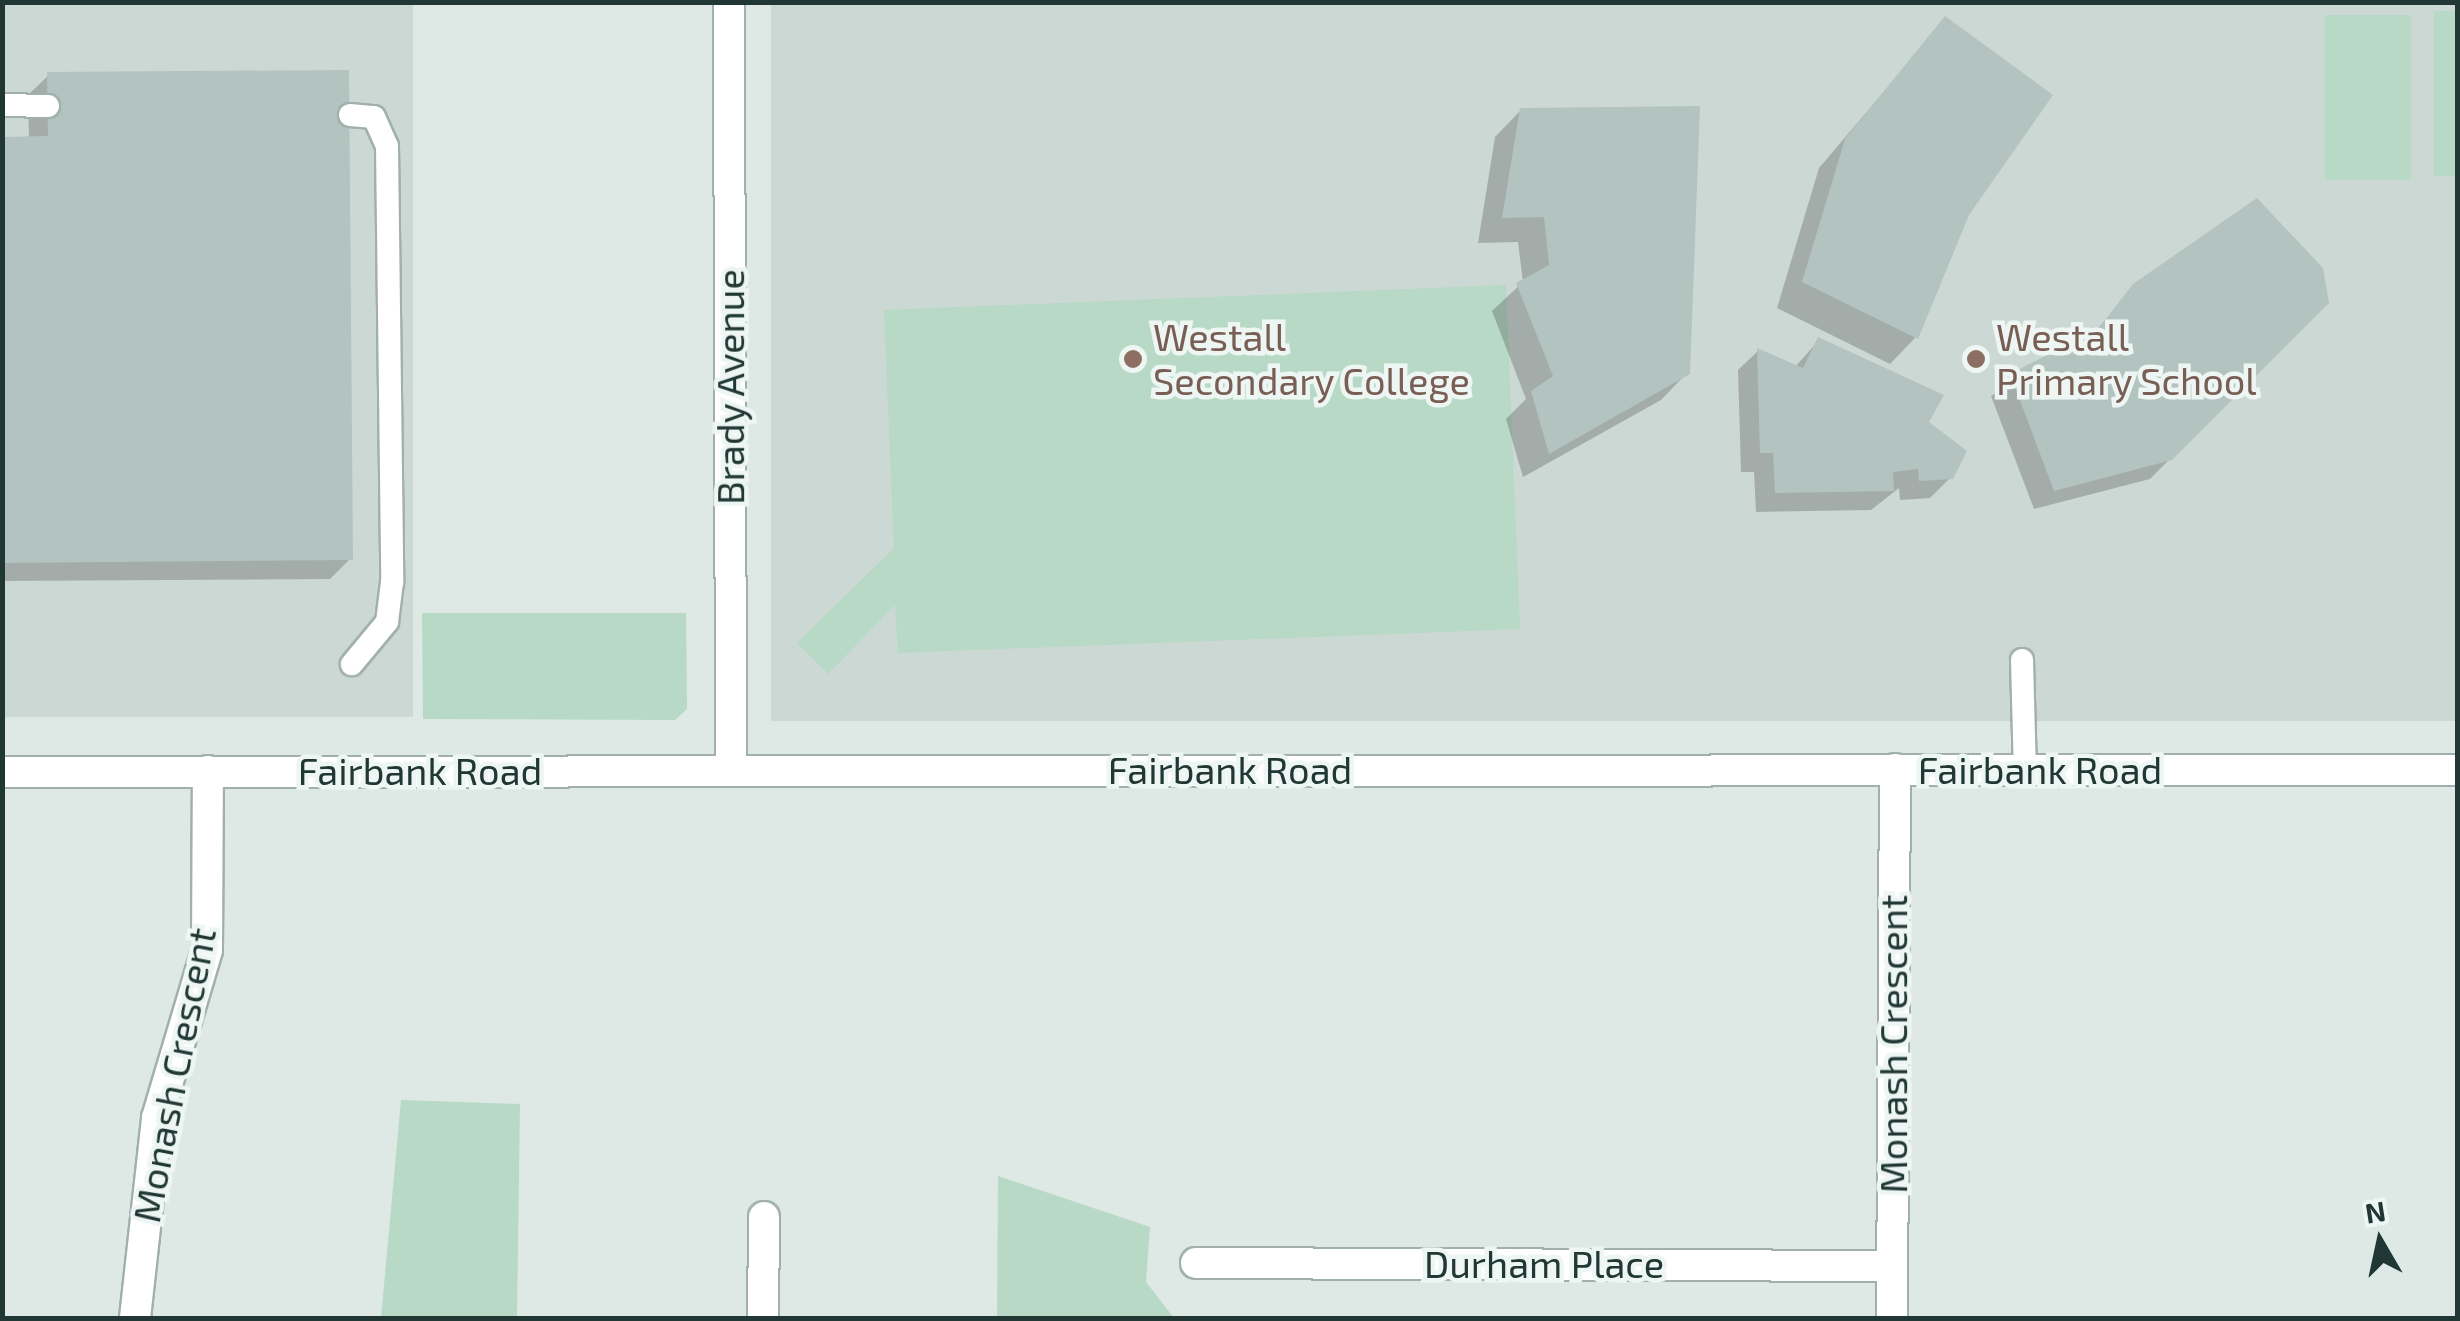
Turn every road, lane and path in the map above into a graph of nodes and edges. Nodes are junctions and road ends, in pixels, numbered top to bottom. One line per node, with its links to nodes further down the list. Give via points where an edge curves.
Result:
1 (729, 2): 10 (street, Brady Avenue)
2 (2, 105): 3 (lane)
3 (48, 106)
4 (350, 115): 6 (lane, via 374,117 387,146 392,582 387,622)
5 (2022, 660): 11 (lane)
6 (352, 664)
7 (1895, 769): 10 (street, Fairbank Road); 11 (street, Fairbank Road); 15 (street, Monash Crescent)
8 (2458, 770): 11 (street, Fairbank Road)
9 (208, 771): 10 (street, Fairbank Road); 12 (street, Fairbank Road); 16 (street, Monash Crescent, via 207,950 157,1118)
10 (731, 771)
11 (2025, 771)
12 (2, 772)
13 (764, 1217): 17 (street)
14 (1196, 1263): 15 (street, Durham Place)
15 (1892, 1266): 18 (street, Monash Crescent)
16 (135, 1318)
17 (764, 1318)
18 (1892, 1318)

